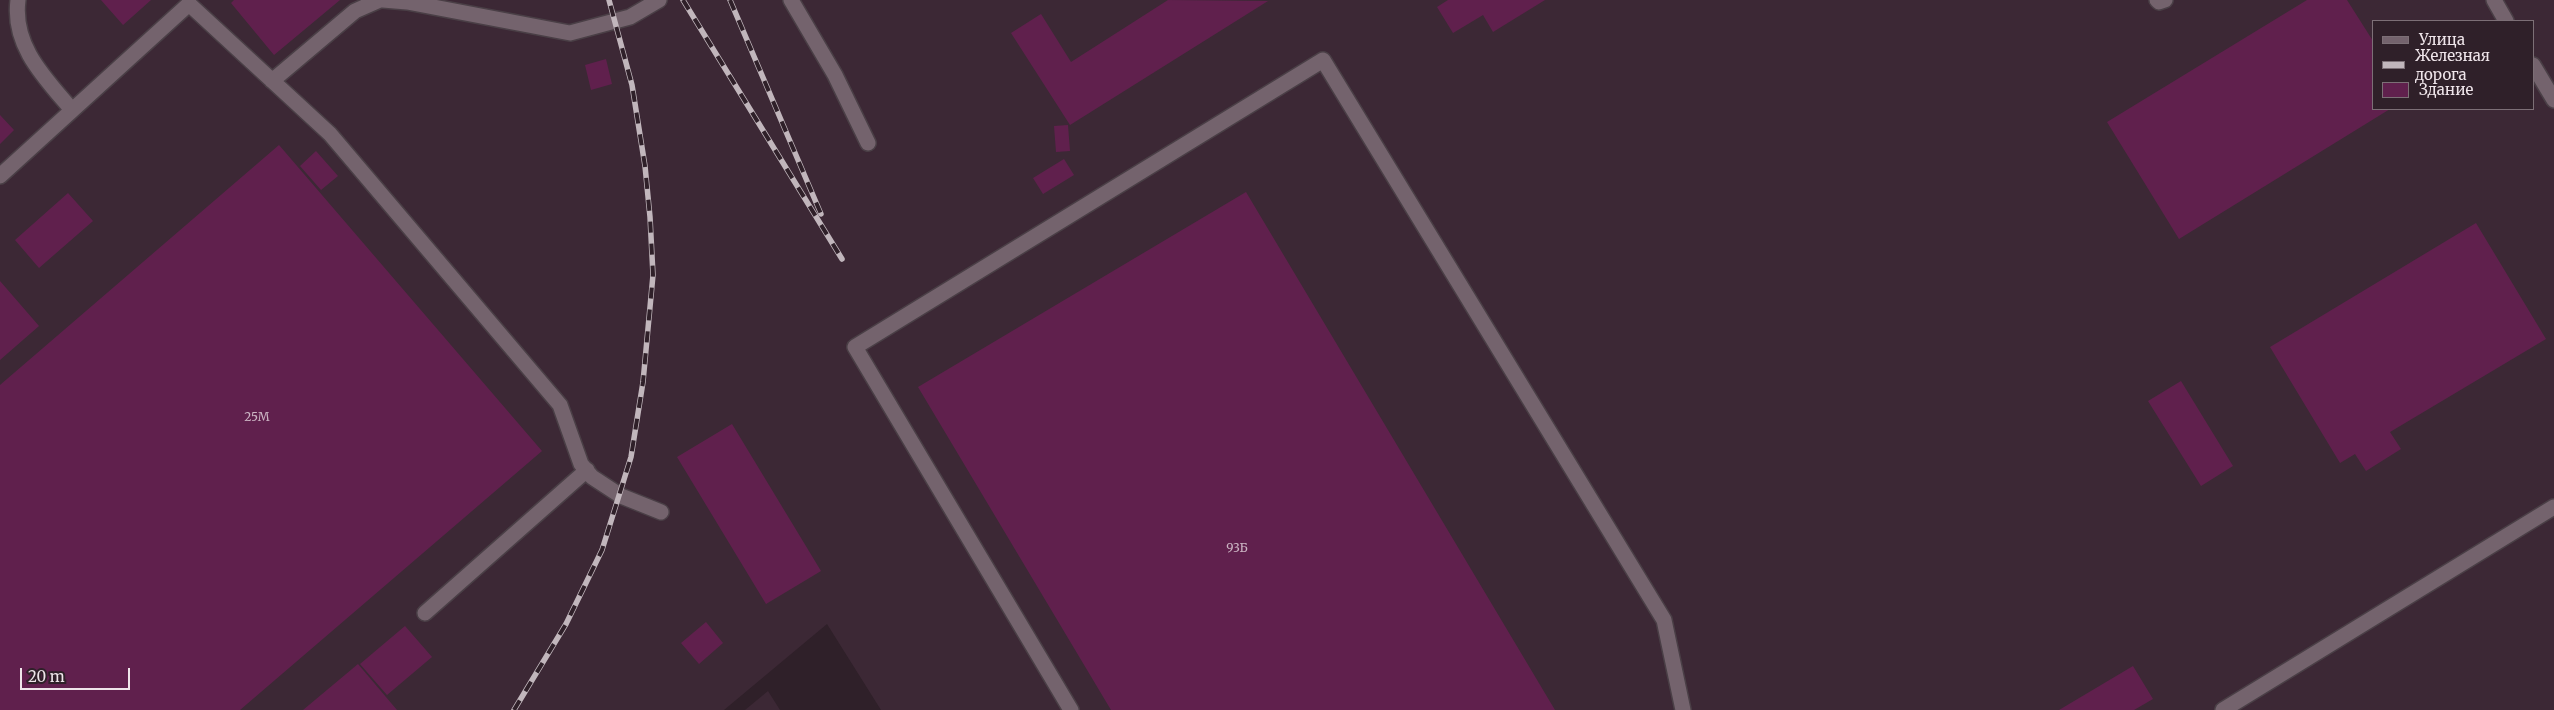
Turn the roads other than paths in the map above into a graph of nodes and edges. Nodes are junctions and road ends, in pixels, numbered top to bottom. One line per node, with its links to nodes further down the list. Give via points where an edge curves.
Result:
1 (18, 0): 12 (lane, via 20,38 35,67)
2 (381, 0): 3 (lane, via 407,2 570,33 630,17); 10 (lane, via 355,11)
3 (658, 0)
4 (791, 0): 13 (lane, via 835,74)
5 (2157, 0): 6 (lane)
6 (2165, 0)
7 (2494, 0): 8 (lane)
8 (2505, 20)
9 (2534, 67): 11 (lane)
10 (272, 81): 12 (lane, via 189,4); 15 (lane, via 330,134 560,405 581,464)
11 (2554, 100)
12 (72, 110): 14 (lane)
13 (868, 143)
14 (0, 176)
15 (587, 470): 17 (lane, via 621,496); 18 (lane)
16 (2554, 507): 21 (lane)
17 (662, 512)
18 (425, 613)
19 (1071, 710): 20 (lane, via 855,347 1323,60 1664,620)
20 (1683, 710)
21 (2223, 710)

